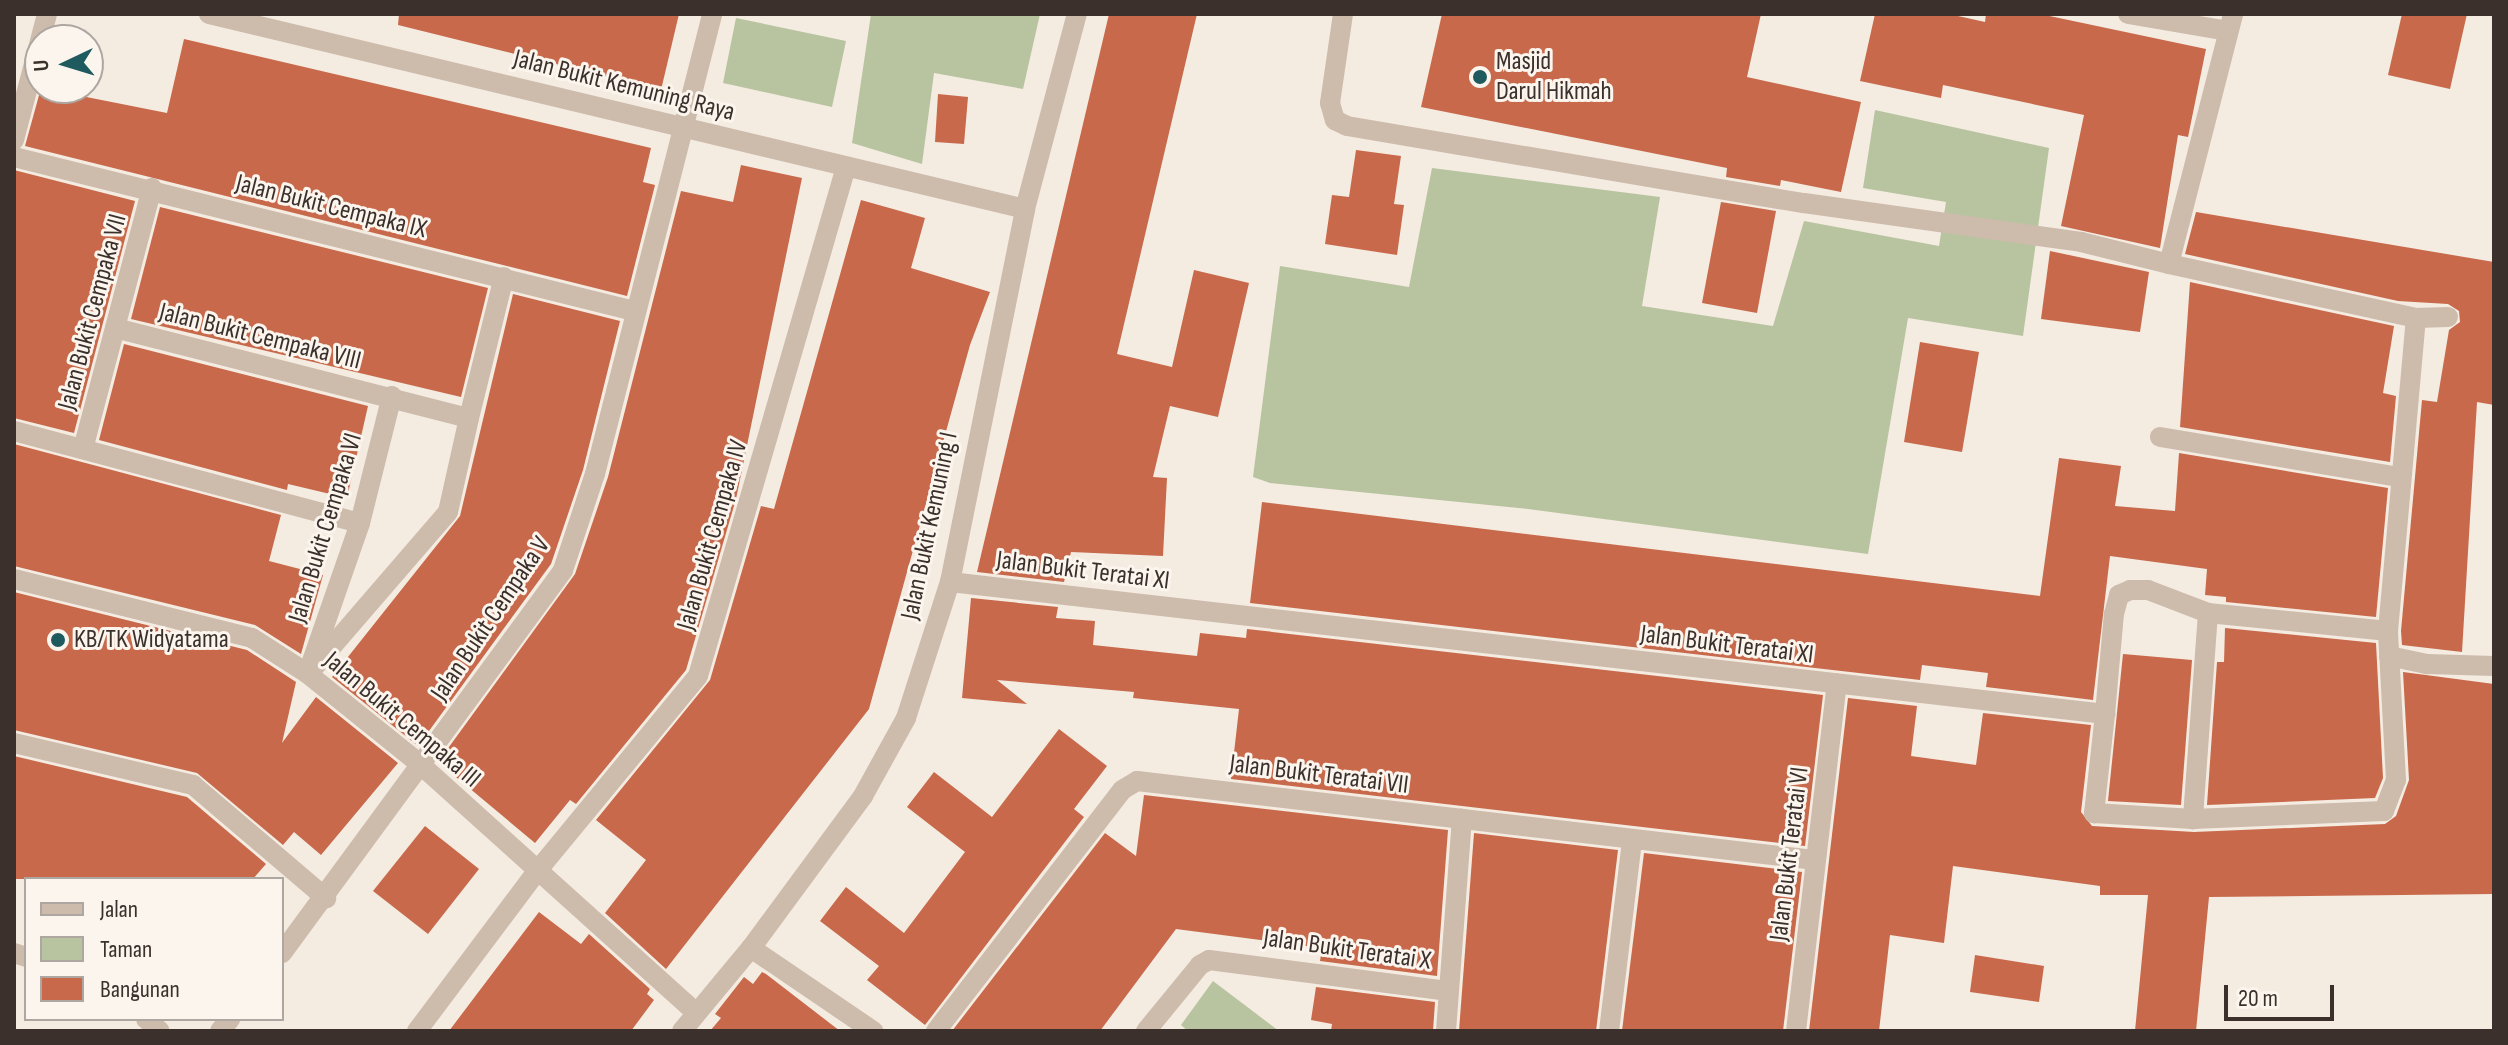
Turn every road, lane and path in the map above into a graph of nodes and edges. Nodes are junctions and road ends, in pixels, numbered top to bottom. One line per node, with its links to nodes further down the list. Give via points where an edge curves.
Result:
1 (47, 14): 9 (street)
2 (209, 14): 8 (street, Jalan Bukit Kemuning Raya)
3 (712, 14): 8 (street, Jalan Bukit Cempaka V)
4 (1077, 14): 13 (street, Jalan Bukit Kemuning I)
5 (1343, 14): 14 (street, via 1330,103 1335,120 1347,126 1804,203 2081,242)
6 (2128, 14): 7 (street)
7 (2231, 23): 14 (street)
8 (681, 129): 11 (street, Jalan Bukit Kemuning Raya); 16 (street, Jalan Bukit Cempaka V)
9 (14, 140)
10 (14, 157): 12 (street, Jalan Bukit Cempaka IX)
11 (846, 167): 13 (street, Jalan Bukit Kemuning Raya); 42 (street, Jalan Bukit Cempaka IV, via 698,676)
12 (152, 188): 15 (street, Jalan Bukit Cempaka IX); 19 (street, Jalan Bukit Cempaka VII)
13 (1025, 209): 28 (street, Jalan Bukit Kemuning I)
14 (2169, 264): 18 (street)
15 (504, 277): 16 (street, Jalan Bukit Cempaka IX); 21 (street)
16 (634, 311): 37 (street, Jalan Bukit Cempaka V, via 595,474 563,570)
17 (2448, 317): 18 (street)
18 (2416, 318): 25 (street)
19 (115, 328): 20 (street, Jalan Bukit Cempaka VIII); 24 (street, Jalan Bukit Cempaka VII)
20 (392, 396): 21 (street, Jalan Bukit Cempaka VIII); 26 (street, Jalan Bukit Cempaka VI)
21 (469, 418): 33 (street, via 448,512)
22 (14, 431): 24 (street)
23 (2160, 437): 25 (street)
24 (83, 449): 26 (street)
25 (2400, 477): 30 (street)
26 (360, 523): 33 (street, Jalan Bukit Cempaka VI)
27 (14, 579): 33 (street, Jalan Bukit Cempaka III, via 252,638)
28 (950, 582): 34 (street, Jalan Bukit Teratai XI); 44 (street, Jalan Bukit Kemuning I, via 890,752)
29 (2208, 613): 30 (street); 35 (street, via 2148,590 2119,595); 39 (street)
30 (2388, 631): 31 (street)
31 (2389, 656): 32 (street, via 2427,664); 39 (street, via 2396,780 2384,811)
32 (2494, 666)
33 (308, 674): 37 (street, Jalan Bukit Cempaka III)
34 (1837, 683): 35 (street, Jalan Bukit Teratai XI); 41 (street, Jalan Bukit Teratai VI)
35 (2105, 714): 39 (street, via 2094,813)
36 (14, 743): 43 (street, via 193,785)
37 (421, 765): 42 (street, Jalan Bukit Cempaka III); 43 (street, Jalan Bukit Cempaka V)
38 (1462, 819): 40 (street, Jalan Bukit Teratai VII); 46 (street, Jalan Bukit Teratai X); 51 (street, Jalan Bukit Teratai VII, via 1149,780 1128,784)
39 (2193, 819)
40 (1632, 840): 41 (street, Jalan Bukit Teratai VII); 54 (street)
41 (1815, 860): 55 (street, Jalan Bukit Teratai VI)
42 (538, 870): 47 (street, Jalan Bukit Cempaka III); 48 (street, Jalan Bukit Cempaka IV)
43 (326, 898): 45 (street, Jalan Bukit Cempaka V)
44 (751, 948): 47 (street, Jalan Bukit Kemuning I); 50 (street)
45 (284, 950)
46 (1449, 991): 52 (street, Jalan Bukit Teratai X, via 1209,960); 53 (street)
47 (696, 1013): 49 (street, Jalan Bukit Kemuning I)
48 (417, 1031)
49 (682, 1031)
50 (873, 1031)
51 (936, 1031)
52 (1147, 1031)
53 (1446, 1031)
54 (1609, 1031)
55 (1796, 1031)

